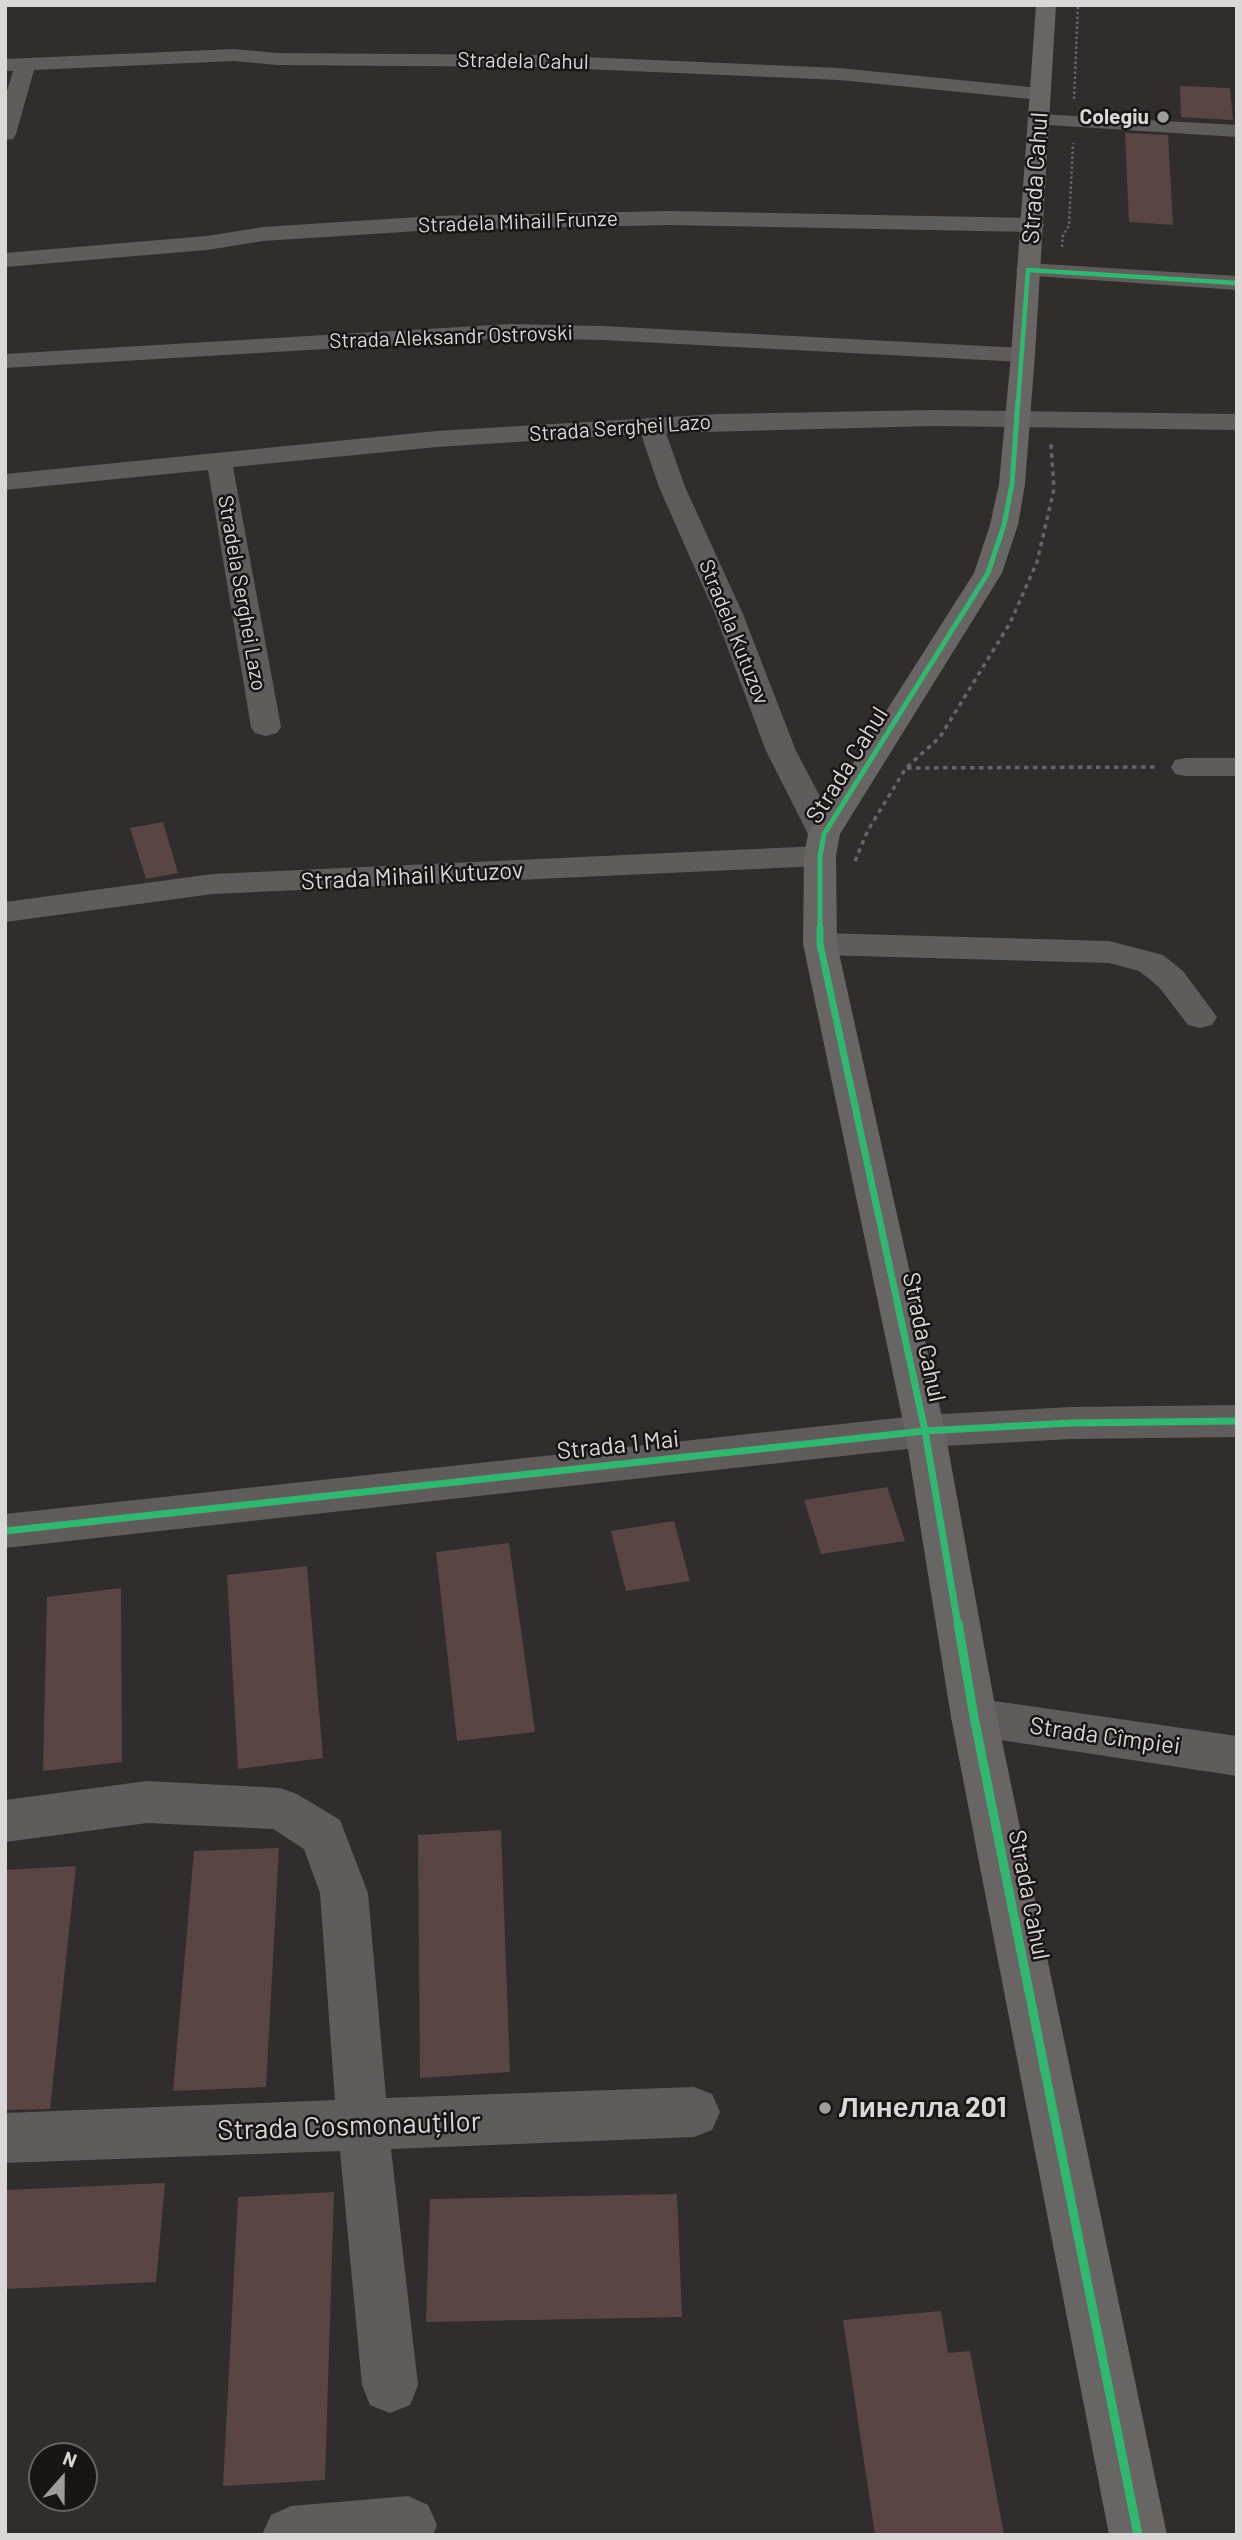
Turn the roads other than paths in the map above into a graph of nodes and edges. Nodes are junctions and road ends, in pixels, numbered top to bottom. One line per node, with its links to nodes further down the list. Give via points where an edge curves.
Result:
1 (1046, 5): 3 (main road, Strada Cahul)
2 (15, 65): 3 (street, Stradela Cahul, via 234,55 578,62 839,74); 6 (street)
3 (1040, 94): 4 (main road, Strada Cahul)
4 (1039, 120): 5 (street); 7 (main road, Strada Cahul)
5 (1237, 131)
6 (5, 135)
7 (1033, 225): 8 (street, Stradela Mihail Frunze, via 683,218 447,223 263,234); 9 (main road, Strada Cahul)
8 (5, 260)
9 (1028, 271): 10 (street); 11 (main road, Strada Cahul)
10 (1237, 283)
11 (1023, 355): 12 (street, Strada Aleksandr Ostrovski, via 522,331); 13 (main road, Strada Cahul)
12 (5, 362)
13 (1018, 419): 14 (street, Strada Serghei Lazo); 15 (street, Strada Serghei Lazo, via 805,419); 21 (main road, Strada Cahul, via 1012,484 988,573)
14 (1237, 422)
15 (651, 426): 16 (street, Strada Serghei Lazo, via 437,439); 21 (street, Stradela Kutuzov, via 672,487)
16 (219, 460): 17 (street, Strada Serghei Lazo); 18 (street, Stradela Serghei Lazo)
17 (5, 482)
18 (266, 727)
19 (1186, 767): 20 (street)
20 (1237, 767)
21 (822, 845): 22 (street, Strada Mihail Kutuzov, via 213,884); 23 (main road, Strada Cahul)
22 (5, 912)
23 (820, 944): 24 (street, via 1109,952 1151,963 1171,979); 26 (main road, Strada Cahul)
24 (1200, 1017)
25 (1237, 1421): 26 (street, Strada 1 Mai)
26 (925, 1431): 27 (street, Strada 1 Mai); 28 (main road, Strada Cahul)
27 (5, 1531)
28 (974, 1717): 29 (street, Strada Cîmpiei); 37 (main road, Strada Cahul)
29 (1237, 1756)
30 (5, 1821): 32 (street, via 161,1802 280,1809 323,1835 344,1893)
31 (694, 2112): 32 (street, Strada Cosmonauților)
32 (363, 2126): 33 (street, Strada Cosmonauților); 34 (street)
33 (5, 2138)
34 (390, 2385)
35 (408, 2525): 36 (street)
36 (291, 2535)
37 (1138, 2535)

